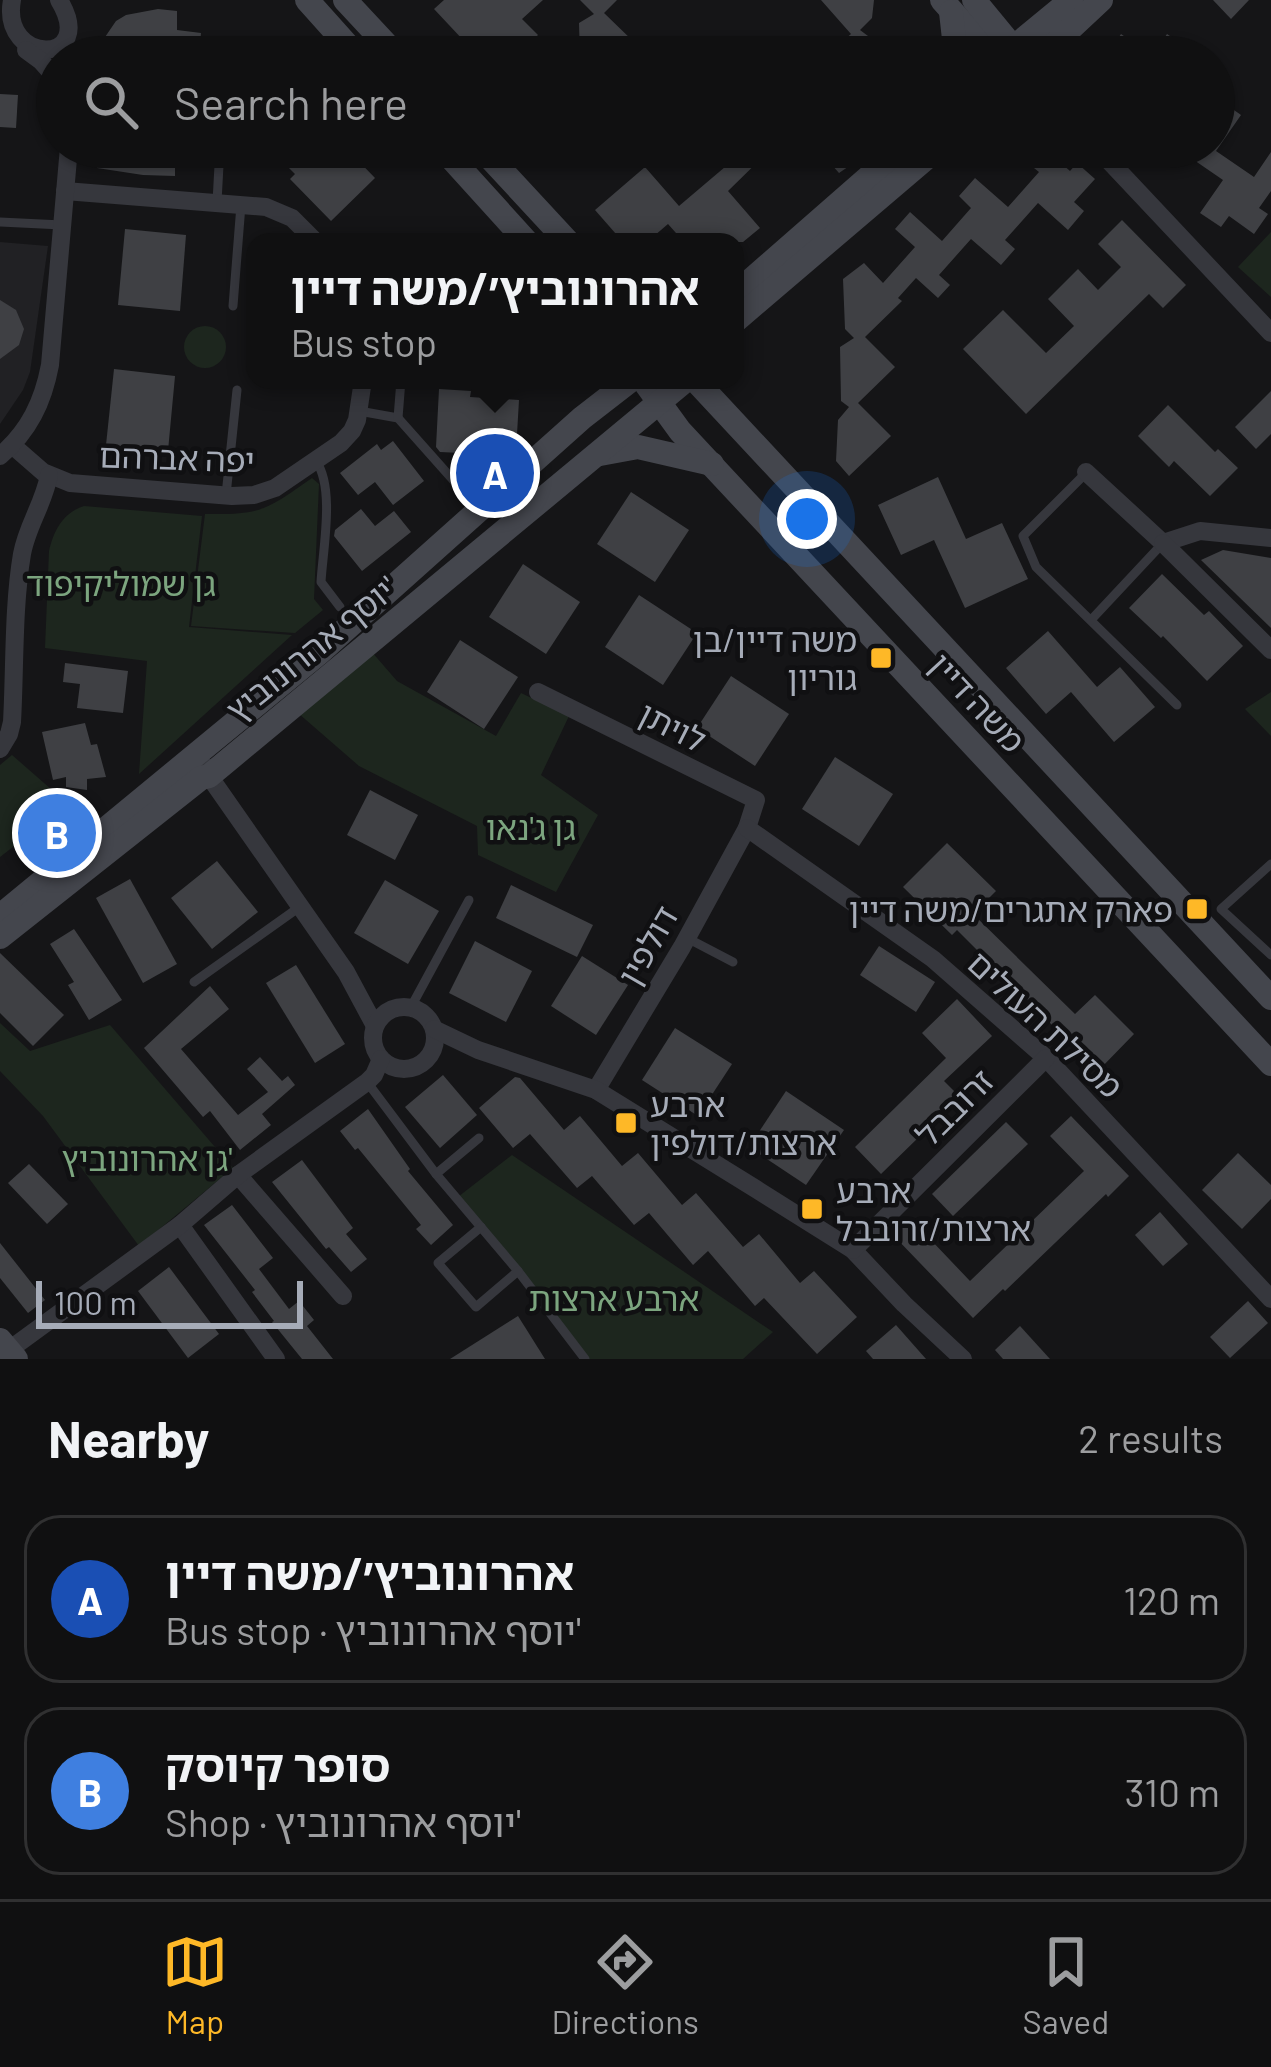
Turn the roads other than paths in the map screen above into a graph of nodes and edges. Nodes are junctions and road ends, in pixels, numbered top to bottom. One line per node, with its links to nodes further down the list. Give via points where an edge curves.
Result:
1 (12, 0): 9 (street)
2 (58, 0): 11 (street)
3 (77, 0): 11 (street)
4 (307, 0): 14 (main road)
5 (345, 0): 15 (main road)
6 (1101, 0): 20 (main road)
7 (956, 3): 10 (main road); 16 (main road); 17 (main road)
8 (1064, 7): 10 (main road, via 1022,23); 19 (main road)
9 (2, 14): 21 (street, via 10,39)
10 (994, 22): 18 (main road)
11 (65, 28): 12 (street); 13 (street)
12 (61, 36)
13 (66, 36)
14 (339, 36)
15 (378, 36)
16 (956, 36)
17 (989, 36)
18 (1000, 36)
19 (1030, 36)
20 (1062, 36)
21 (26, 50): 22 (street); 23 (street)
22 (36, 51)
23 (36, 57)
24 (67, 168): 31 (street)
25 (219, 168): 32 (lane)
26 (460, 168): 37 (main road)
27 (499, 168): 38 (main road)
28 (880, 168): 39 (main road)
29 (914, 168): 41 (main road)
30 (1116, 168): 42 (street)
31 (65, 191): 32 (street); 35 (street)
32 (217, 203): 33 (street)
33 (241, 205): 36 (street, via 282,212); 40 (lane)
34 (0, 223): 35 (lane)
35 (62, 225): 55 (street, via 46,387)
36 (308, 233)
37 (519, 233)
38 (560, 233)
39 (744, 286)
40 (233, 306)
41 (744, 313)
42 (1271, 333)
43 (362, 389): 52 (street)
44 (400, 389): 53 (lane)
45 (619, 389): 72 (main road, יוסף אהרונוביץ', via 318,654)
46 (649, 389): 51 (main road, משה דיין)
47 (678, 389): 51 (main road, יוסף אהרונוביץ')
48 (699, 389): 54 (main road, משה דיין)
49 (724, 389): 54 (main road)
50 (237, 390): 62 (lane)
51 (658, 404): 56 (main road, יוסף אהרונוביץ'); 58 (main road, משה דיין)
52 (359, 411): 53 (lane); 57 (street, יפה אברהם, via 350,435)
53 (398, 418): 61 (lane, via 454,481)
54 (742, 434): 84 (main road, משה דיין)
55 (6, 450): 60 (street, יפה אברהם)
56 (591, 456): 58 (main road, via 638,447); 72 (main road, יוסף אהרונוביץ', via 358,655)
57 (316, 461): 62 (street, יפה אברהם, via 270,490); 65 (lane, via 326,495 320,582)
58 (712, 464): 92 (main road, משה דיין)
59 (1086, 472): 64 (street); 66 (lane, via 1023,536 1036,567)
60 (50, 475): 62 (street, יפה אברהם); 68 (street, via 22,553)
61 (477, 477)
62 (226, 495)
63 (1271, 538): 64 (street, via 1200,531)
64 (1163, 543): 66 (lane); 67 (street)
65 (340, 607)
66 (1090, 620): 70 (lane)
67 (1271, 650)
68 (7, 679): 71 (street, via 11,728)
69 (538, 692): 73 (street, לויתן, via 755,800)
70 (1177, 705)
71 (0, 748)
72 (213, 762): 76 (street, via 230,803); 77 (main road, יוסף אהרונוביץ'); 78 (main road, יוסף אהרונוביץ')
73 (748, 828): 79 (street, דולפין); 90 (street, מסילת העולים, via 932,959)
74 (1271, 864): 80 (lane, via 1221,909)
75 (469, 900): 85 (lane)
76 (301, 906): 82 (street); 83 (lane)
77 (0, 916)
78 (0, 937)
79 (687, 938): 81 (lane); 94 (street, דולפין)
80 (1271, 956)
81 (733, 962)
82 (346, 972): 85 (street); 86 (street)
83 (194, 982)
84 (1270, 995)
85 (400, 1009): 86 (street); 87 (street, via 422,1012)
86 (375, 1026): 91 (street)
87 (434, 1029): 88 (street); 89 (street)
88 (478, 1050): 89 (street); 94 (street)
89 (431, 1055): 91 (street, via 411,1069)
90 (1046, 1058): 100 (street, זרובבל); 103 (street, מסילת העולים)
91 (381, 1059): 93 (street)
92 (1271, 1064)
93 (368, 1082): 96 (lane); 97 (street)
94 (596, 1090): 100 (street)
95 (479, 1138): 96 (lane)
96 (436, 1174): 99 (lane)
97 (238, 1175): 98 (street); 102 (street)
98 (180, 1225): 104 (street); 105 (street)
99 (482, 1227): 101 (lane); 101 (lane, via 438,1263 476,1307)
100 (853, 1250): 107 (street)
101 (518, 1271): 106 (lane)
102 (343, 1297)
103 (1271, 1300)
104 (6, 1353)
105 (276, 1359)
106 (585, 1359)
107 (963, 1359)

